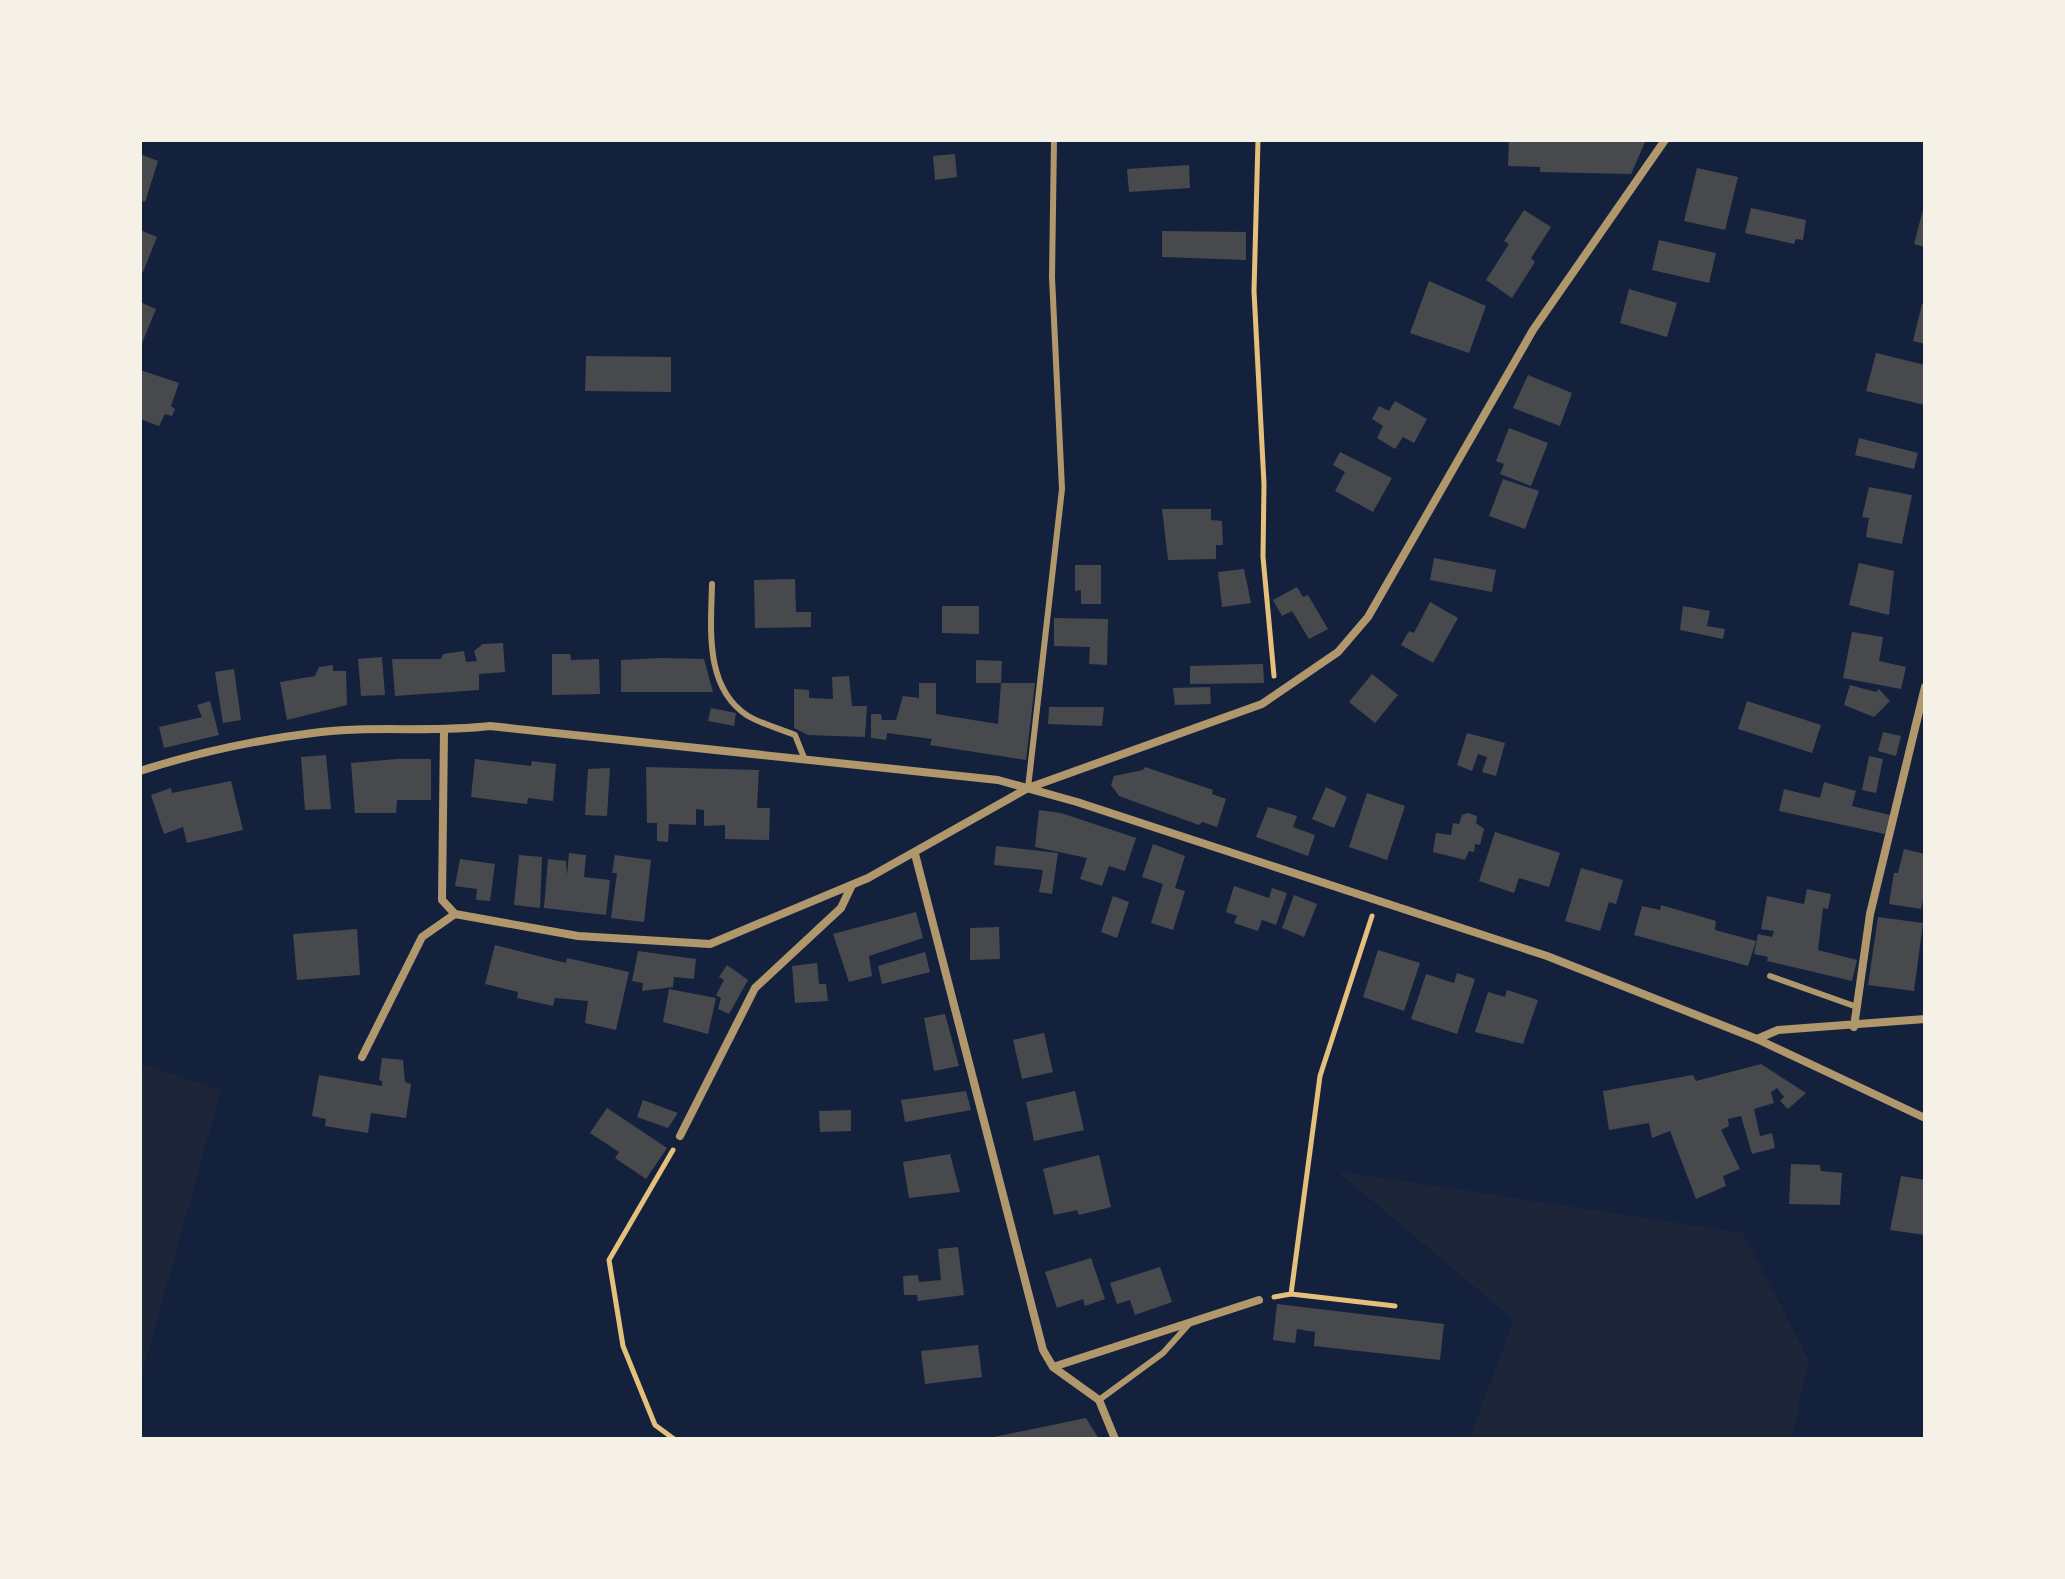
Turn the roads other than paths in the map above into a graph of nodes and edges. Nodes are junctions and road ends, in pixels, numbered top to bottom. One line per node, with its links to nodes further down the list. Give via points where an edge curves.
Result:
1 (1054, 140): 8 (lane, via 1052,277 1062,489)
2 (1665, 140): 8 (street, via 1533,330 1368,617 1338,652 1276,696)
3 (712, 584): 6 (lane, via 716,672 728,698 749,716 795,735)
4 (1925, 687): 13 (street, via 1870,914)
5 (444, 732): 6 (street, via 490,726); 7 (street, via 315,732); 11 (street, via 442,900)
6 (805, 760): 8 (street, via 998,780)
7 (140, 771)
8 (1028, 788): 9 (street); 16 (street, via 1547,956)
9 (915, 854): 10 (street); 22 (street, via 1043,1350)
10 (852, 884): 11 (street, via 710,944 578,936); 19 (street, via 841,908 755,988)
11 (455, 914): 17 (street, via 422,937)
12 (1770, 976): 13 (lane)
13 (1857, 1007): 15 (street)
14 (1925, 1019): 15 (street)
15 (1854, 1027): 16 (street, via 1778,1030)
16 (1757, 1039): 18 (street)
17 (362, 1057)
18 (1925, 1118)
19 (680, 1136)
20 (1259, 1300): 21 (street)
21 (1189, 1324): 22 (street); 23 (lane, via 1163,1353)
22 (1053, 1367): 23 (street)
23 (1099, 1400): 24 (street)
24 (1115, 1439)

